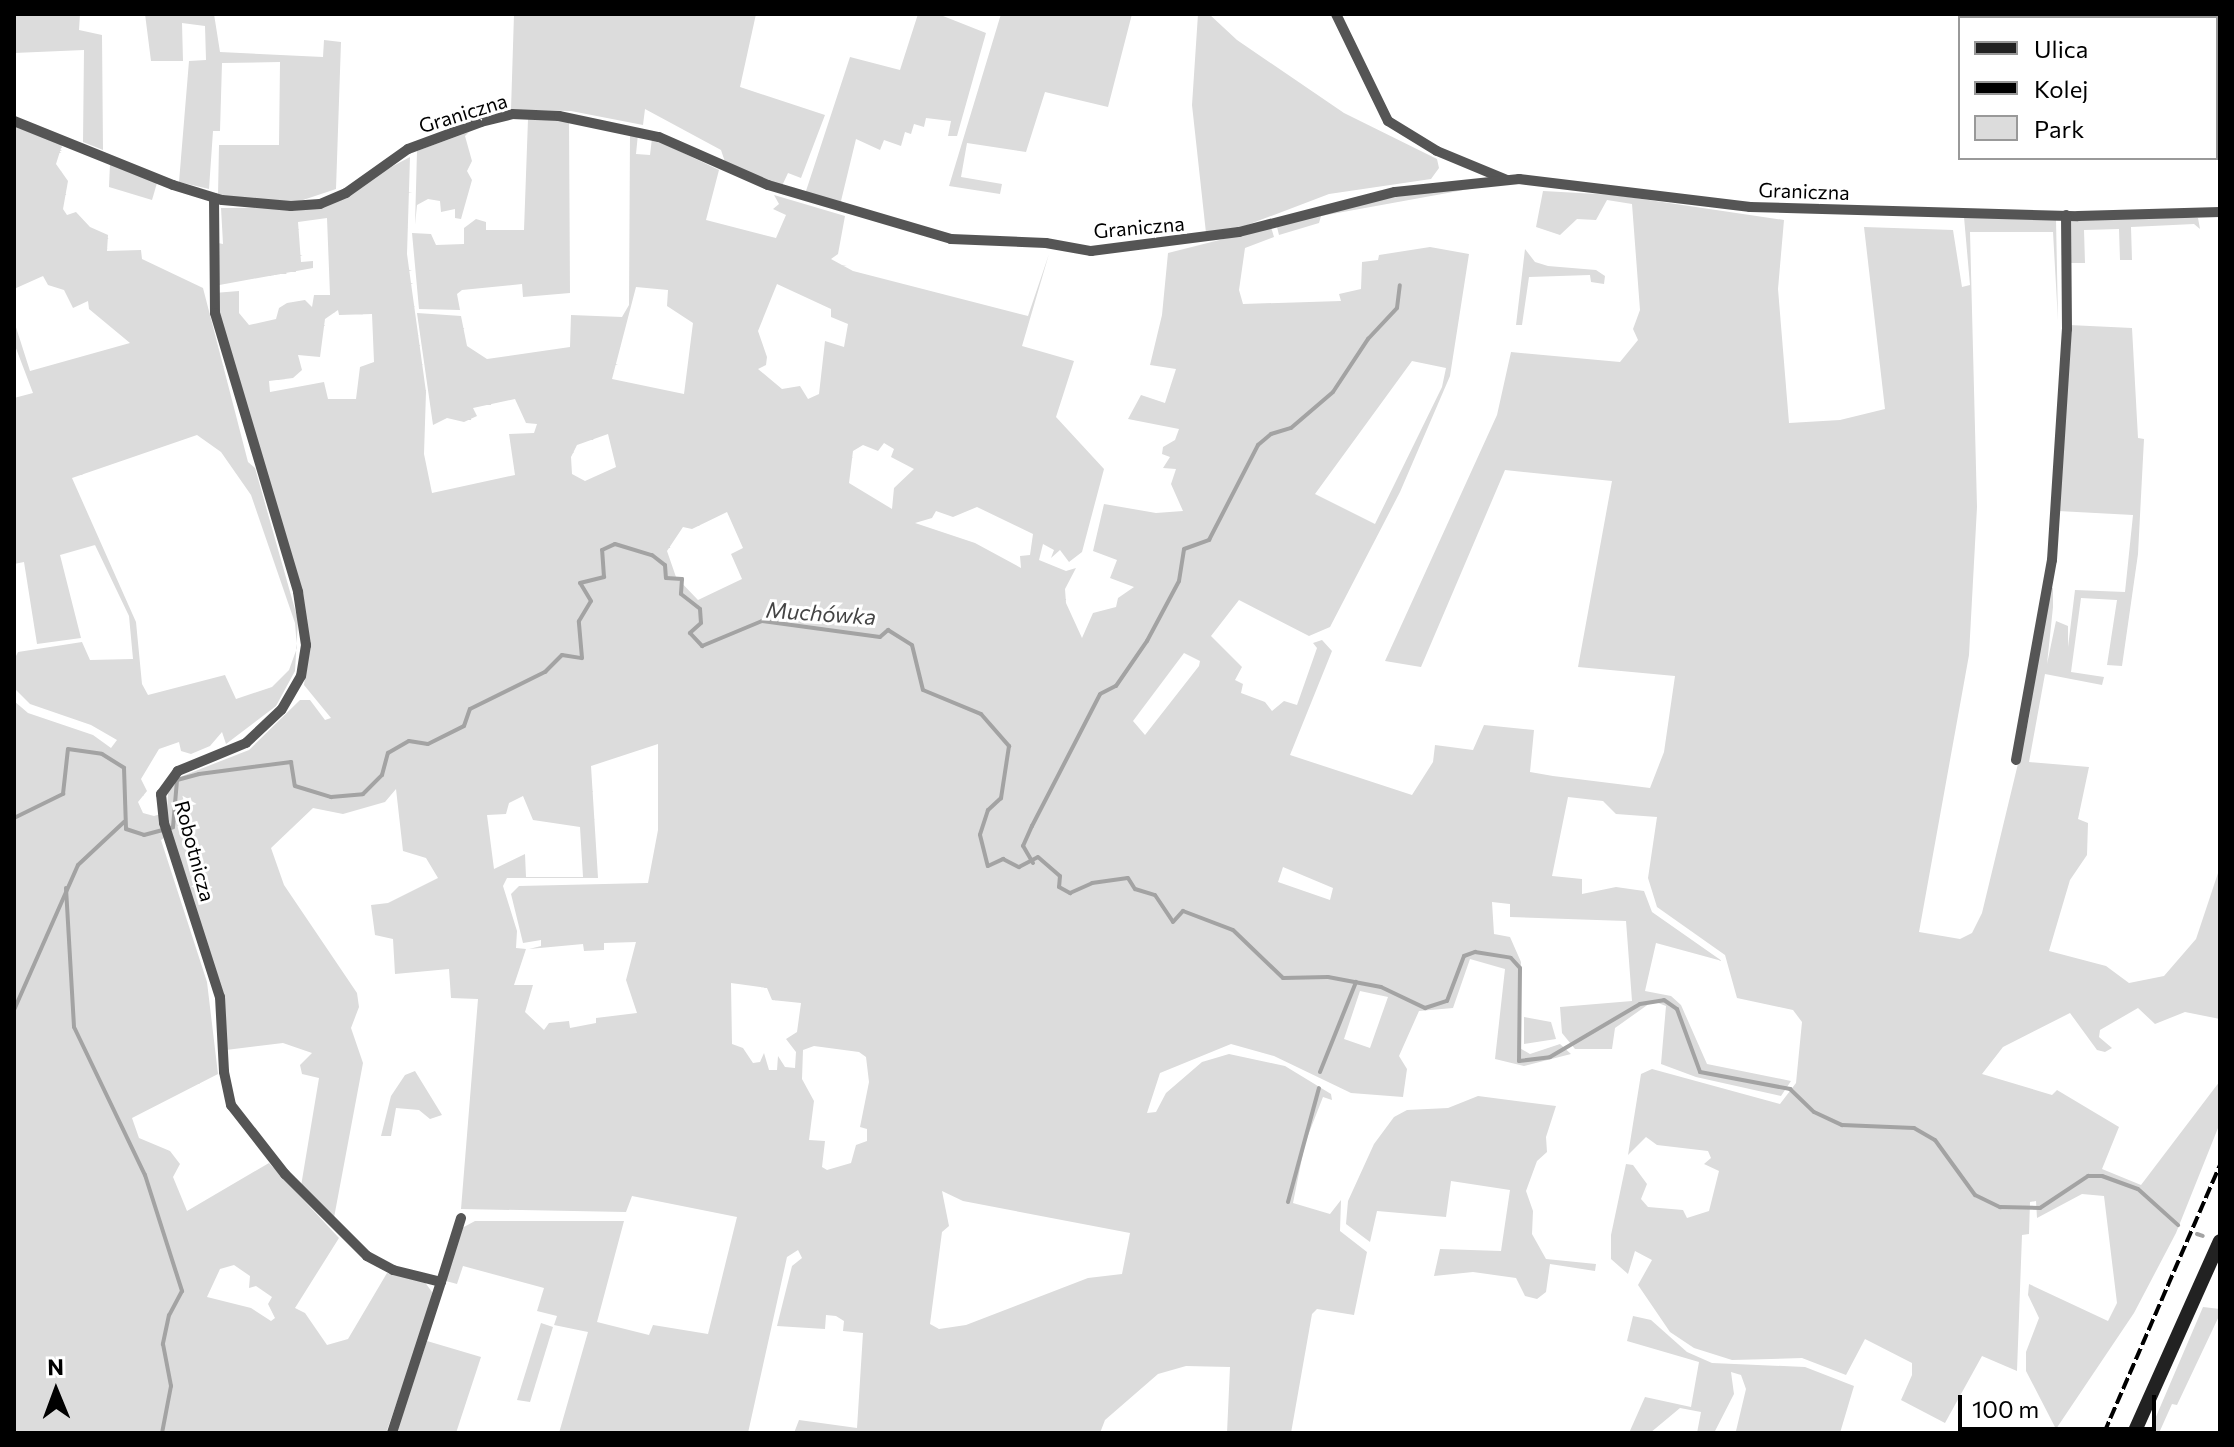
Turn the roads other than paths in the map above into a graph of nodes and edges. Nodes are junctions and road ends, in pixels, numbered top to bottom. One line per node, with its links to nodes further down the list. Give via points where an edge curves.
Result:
1 (1336, 14): 3 (street, via 1388,121 1437,151)
2 (14, 121): 4 (street, Graniczna)
3 (1507, 180): 4 (street, Graniczna, via 1395,192 1239,232 1091,251 1046,243 951,239 768,185 636,131 512,114 408,149 346,193 320,204 262,206); 6 (street, Graniczna, via 1578,183 1750,207)
4 (214, 198): 11 (street, Robotnicza, via 215,313 298,592 306,645 301,676 281,710 246,743 178,771 161,794 164,823 220,997 231,1105 285,1174 367,1256 393,1270)
5 (2220, 212): 6 (street, Graniczna)
6 (2066, 215): 7 (street, via 2067,329 2052,560)
7 (2016, 760)
8 (461, 1218): 11 (street)
9 (2220, 1241): 10 (street)
10 (2216, 1260): 13 (street)
11 (441, 1282): 12 (street)
12 (392, 1433)
13 (2134, 1433)

